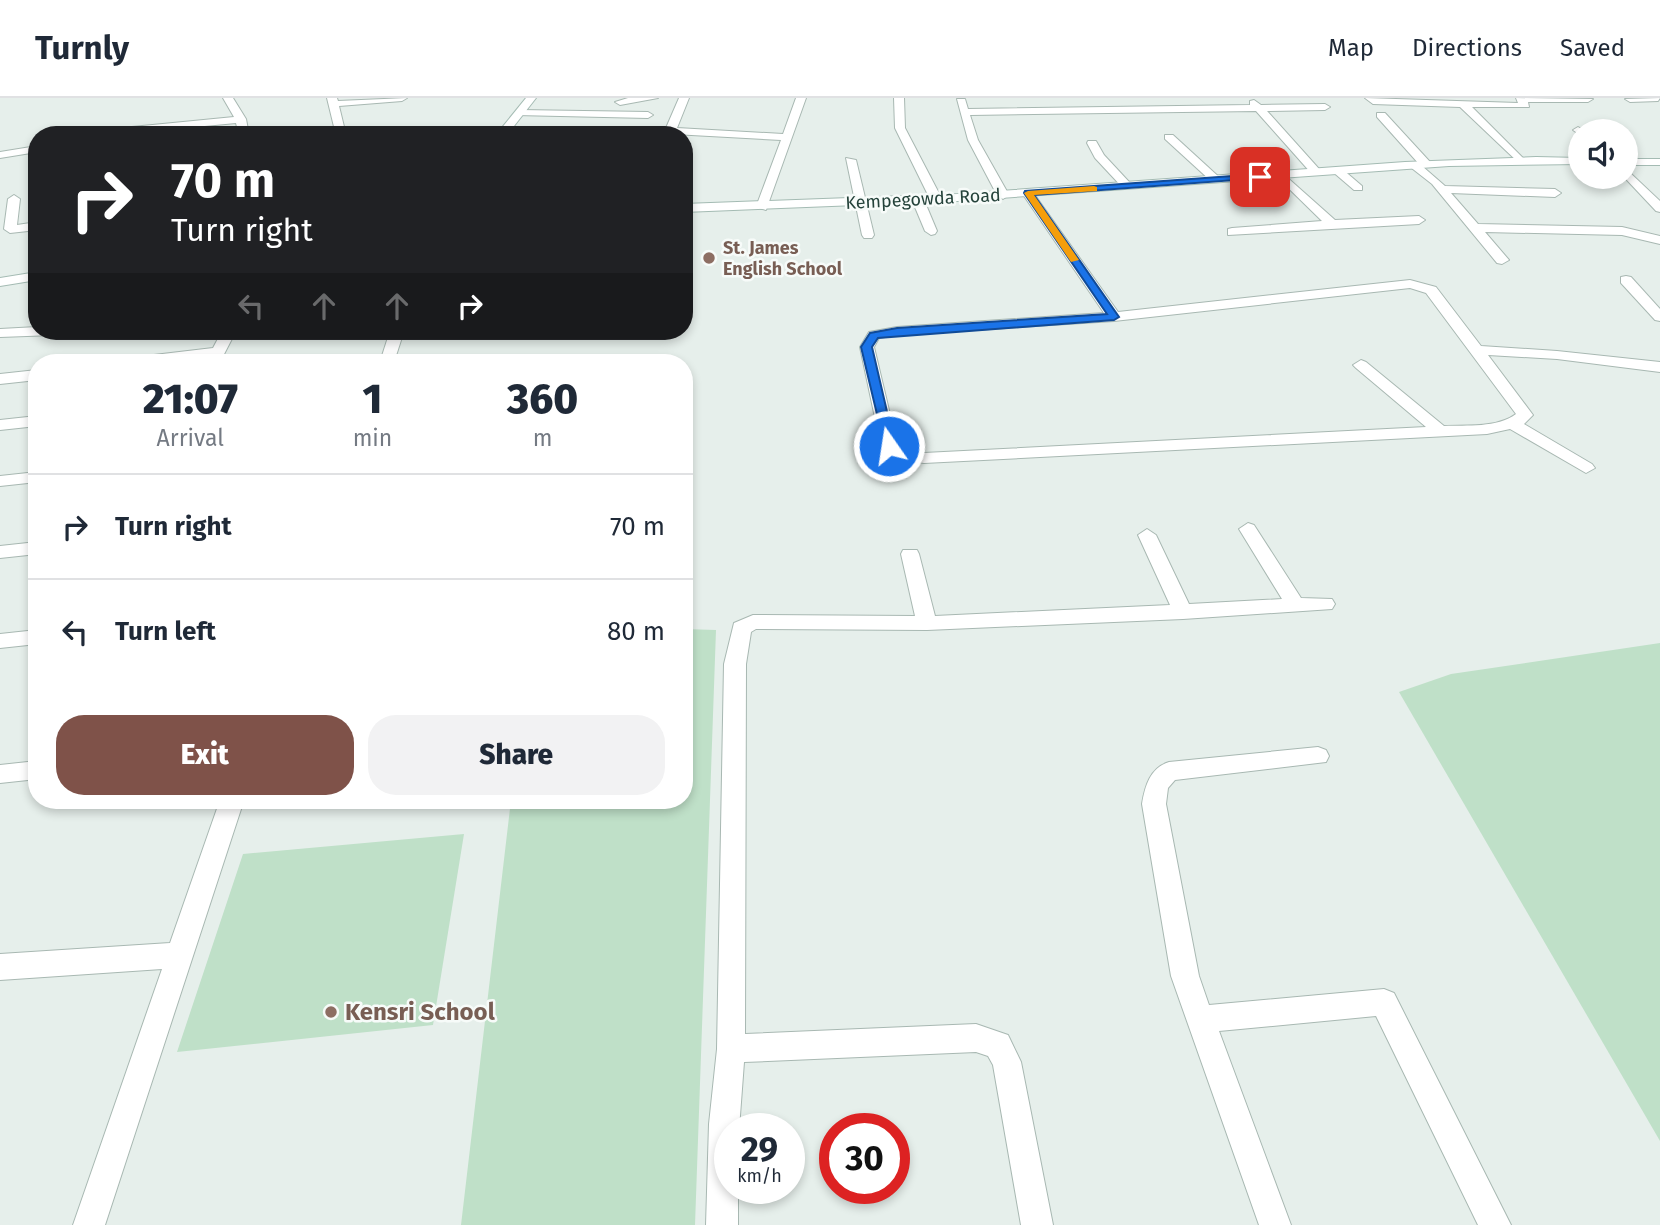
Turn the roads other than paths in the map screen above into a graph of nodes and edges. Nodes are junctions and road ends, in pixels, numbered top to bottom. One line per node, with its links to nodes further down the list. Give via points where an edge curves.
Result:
1 (228, 98): 28 (street)
2 (402, 98): 15 (street)
3 (653, 98): 18 (street)
4 (673, 98): 5 (street)
5 (683, 98): 35 (street)
6 (801, 98): 37 (street)
7 (898, 98): 61 (street, via 900,128)
8 (961, 98): 23 (street)
9 (1250, 98): 21 (street)
10 (1370, 98): 19 (street)
11 (1519, 98): 13 (street); 19 (street, via 1523,106)
12 (1658, 98): 14 (street)
13 (1588, 99)
14 (1630, 99)
15 (333, 101): 33 (street)
16 (529, 101): 17 (street); 24 (street)
17 (591, 102)
18 (604, 102)
19 (1463, 104): 43 (street)
20 (1325, 107): 21 (street)
21 (1259, 109): 22 (street); 49 (street)
22 (1069, 111): 23 (street); 29 (street)
23 (964, 112): 59 (street, via 973,140)
24 (520, 113): 26 (street); 34 (street)
25 (142, 114): 30 (street)
26 (648, 115)
27 (1381, 115): 47 (street)
28 (241, 119): 31 (street); 32 (street)
29 (1075, 125)
30 (134, 126)
31 (172, 126)
32 (241, 126)
33 (337, 126)
34 (509, 126)
35 (672, 126)
36 (693, 132): 37 (street)
37 (787, 137): 64 (street)
38 (1169, 137): 51 (street)
39 (1092, 143): 52 (street)
40 (28, 150): 41 (street)
41 (0, 155)
42 (850, 160): 63 (street)
43 (1519, 160): 44 (street, Kempegowda Road); 47 (street, Kempegowda Road)
44 (1568, 161)
45 (1638, 162): 46 (street)
46 (1660, 162)
47 (1419, 163): 48 (street, Kempegowda Road); 56 (street)
48 (1337, 170): 49 (street, Kempegowda Road); 54 (street)
49 (1316, 172): 50 (street, Kempegowda Road)
50 (1282, 175): 51 (street, Kempegowda Road); 68 (street)
51 (1216, 180): 52 (street, Kempegowda Road)
52 (1127, 186): 57 (street, Kempegowda Road)
53 (1640, 187): 55 (street); 66 (street)
54 (1358, 188)
55 (1660, 188)
56 (1443, 189): 58 (street); 70 (street)
57 (1028, 193): 59 (street, Kempegowda Road); 79 (street)
58 (1555, 193)
59 (1003, 195): 61 (street, Kempegowda Road)
60 (14, 199): 69 (street, via 10,229)
61 (936, 199): 62 (street, Kempegowda Road)
62 (918, 200): 63 (street, Kempegowda Road); 71 (street)
63 (861, 203): 64 (street, Kempegowda Road); 73 (street)
64 (762, 207): 65 (street, Kempegowda Road)
65 (693, 208)
66 (1660, 208)
67 (1419, 220): 68 (street)
68 (1332, 224): 72 (street)
69 (28, 227)
70 (1475, 228): 74 (street, via 1622,231); 75 (street)
71 (931, 231)
72 (1233, 232)
73 (868, 235)
74 (1660, 240)
75 (1502, 260)
76 (28, 277): 78 (street)
77 (1626, 280): 80 (street)
78 (0, 282)
79 (1114, 317): 83 (street, via 1410,284 1431,290); 91 (street, via 874,335 867,347 889,446 924,458)
80 (1660, 317)
81 (28, 332): 82 (street)
82 (0, 333)
83 (1475, 350): 85 (street); 89 (street, via 1525,415)
84 (1361, 365): 91 (street)
85 (1660, 367)
86 (28, 375): 87 (street)
87 (0, 379)
88 (28, 422): 90 (street)
89 (1513, 424): 91 (street); 92 (street)
90 (0, 425)
91 (1440, 431)
92 (1586, 468)
93 (28, 478): 94 (street)
94 (0, 481)
95 (1248, 529): 101 (street)
96 (1147, 535): 102 (street)
97 (28, 549): 98 (street)
98 (0, 552)
99 (910, 554): 103 (street)
100 (1325, 604): 101 (street)
101 (1296, 606): 102 (street)
102 (1183, 612): 103 (street)
103 (927, 623): 113 (street, via 753,622 741,628 735,664)
104 (28, 638): 105 (street)
105 (0, 641)
106 (1318, 756): 112 (street, via 1190,767 1170,771 1157,785 1154,804 1163,868 1185,976)
107 (28, 771): 108 (street)
108 (0, 774)
109 (229, 809): 110 (street)
110 (180, 955): 111 (street); 114 (street)
111 (0, 967)
112 (1201, 1019): 117 (street); 118 (street, via 1384,1002)
113 (731, 1049): 115 (street); 116 (street, via 976,1038 998,1045 1007,1062)
114 (89, 1225)
115 (722, 1225)
116 (1037, 1225)
117 (1275, 1225)
118 (1495, 1225)

